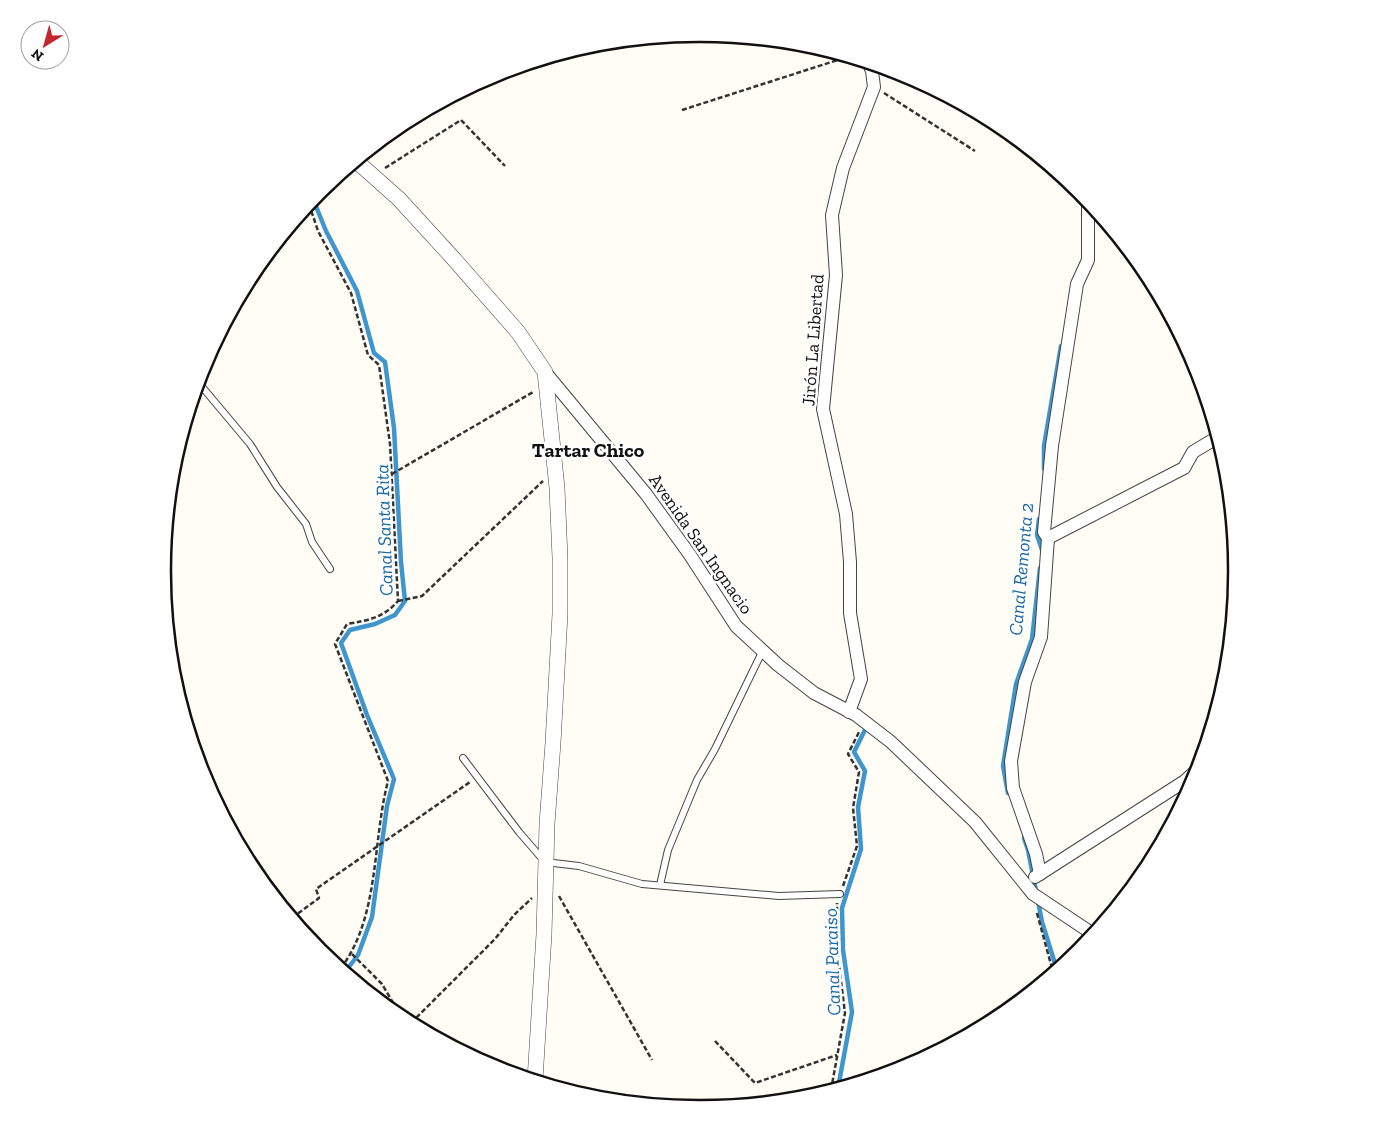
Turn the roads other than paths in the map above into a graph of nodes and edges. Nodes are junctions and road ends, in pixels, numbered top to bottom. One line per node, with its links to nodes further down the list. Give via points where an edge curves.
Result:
1 (872, 72): 10 (street, Jirón La Libertad, via 874,87 843,168 832,215 836,275 823,409 846,514 850,613 861,679)
2 (361, 166): 4 (street, via 399,199 518,332)
3 (1088, 213): 7 (street, via 1088,260 1078,284 1052,446 1044,532)
4 (545, 378): 9 (street, Avenida San Ingnacio, via 646,494 736,626); 13 (street, via 560,558 560,614)
5 (204, 389): 8 (lane, via 250,444 277,488 306,524 312,542)
6 (1212, 441): 7 (street, via 1193,452 1184,468)
7 (1048, 538): 14 (street, via 1041,637 1025,682 1011,761 1013,788)
8 (330, 569)
9 (763, 650): 10 (street, Avenida San Ingnacio, via 814,693); 16 (lane, via 697,780 668,850)
10 (849, 712): 15 (street, Avenida San Ingnacio, via 891,742 975,822)
11 (463, 758): 13 (lane)
12 (1184, 782): 14 (street)
13 (545, 862): 16 (lane, via 579,866 642,884); 19 (street)
14 (1040, 874): 15 (street)
15 (1025, 884): 18 (street, Avenida San Ingnacio, via 1034,894)
16 (660, 885): 17 (lane, via 779,896)
17 (840, 894)
18 (1087, 930)
19 (535, 1073)

